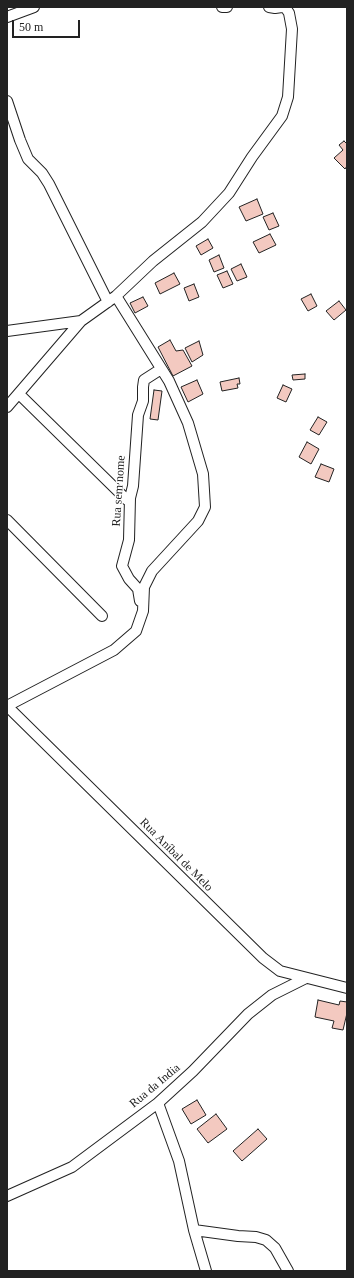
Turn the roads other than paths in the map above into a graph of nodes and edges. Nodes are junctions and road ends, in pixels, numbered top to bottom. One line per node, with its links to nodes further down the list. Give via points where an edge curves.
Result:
1 (34, 7): 6 (street)
2 (222, 7): 3 (street)
3 (227, 7)
4 (269, 7): 5 (street)
5 (284, 7): 8 (street, via 289,13 292,29 288,97 282,116 225,198 202,222 153,261)
6 (7, 17)
7 (7, 101): 8 (street, via 28,158 49,184)
8 (112, 299): 9 (street); 16 (street, via 169,381 188,423 203,474 205,507 198,521 152,571 144,587)
9 (81, 321): 10 (street); 12 (street)
10 (7, 331)
11 (158, 371): 16 (street, Rua sem nome, via 144,380 130,498 129,540 122,566 138,589)
12 (19, 394): 13 (street); 14 (street)
13 (7, 407)
14 (127, 500)
15 (7, 520): 17 (street)
16 (142, 614): 18 (street, via 136,631 114,650)
17 (102, 616)
18 (7, 706): 19 (street, Rua Aníbal de Melo, via 263,958 280,971)
19 (306, 978): 20 (street, Rua Aníbal de Melo); 21 (street, Rua da India, via 272,995 248,1014)
20 (347, 988)
21 (158, 1103): 22 (street, Rua da India, via 72,1167); 23 (street, via 179,1161)
22 (7, 1196)
23 (194, 1230): 24 (street); 25 (street, via 266,1240 275,1248)
24 (206, 1271)
25 (288, 1271)

